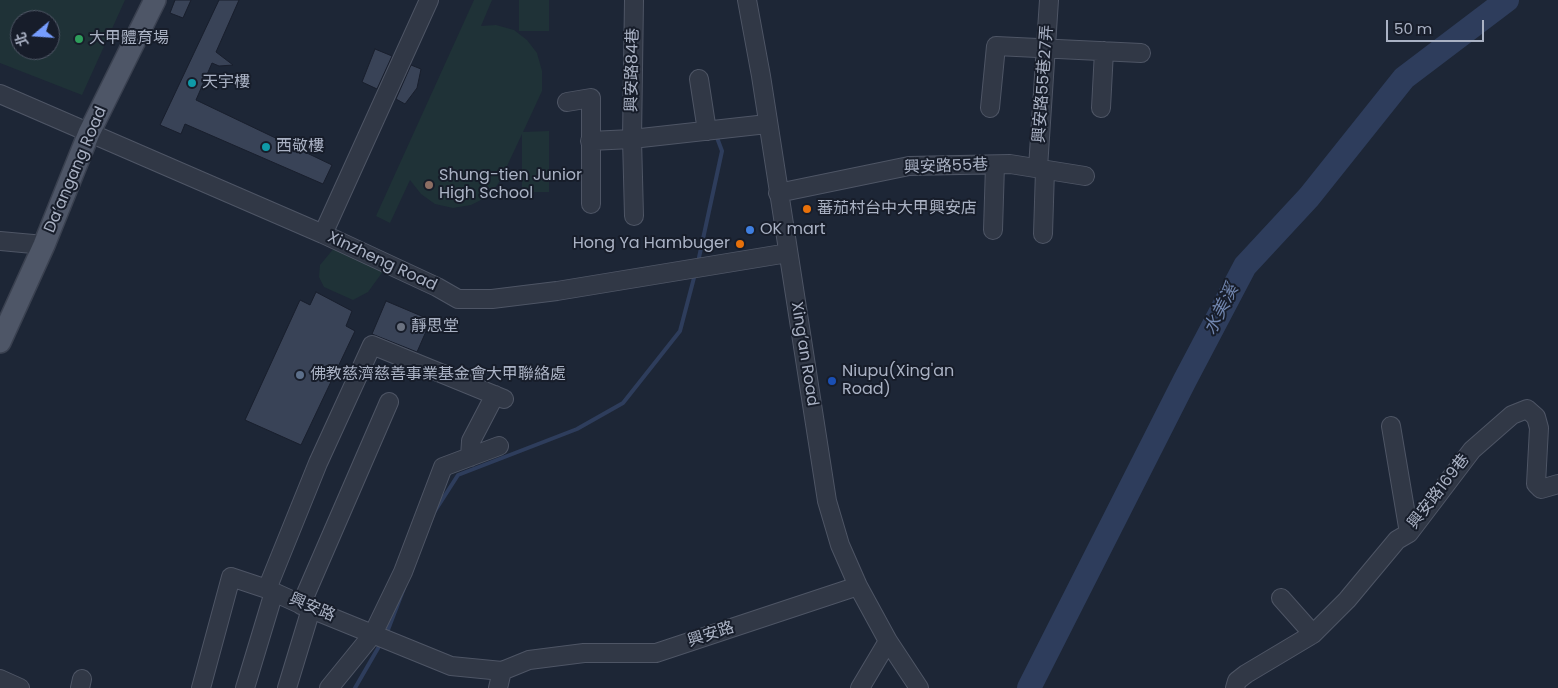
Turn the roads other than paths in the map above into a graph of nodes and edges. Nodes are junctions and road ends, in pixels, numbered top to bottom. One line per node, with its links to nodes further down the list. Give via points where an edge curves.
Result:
1 (155, 0): 16 (main road, Da’angang Road)
2 (429, 0): 26 (street)
3 (634, 0): 17 (street, 興安路84巷)
4 (746, 0): 14 (street, Xing’an Road)
5 (1049, 0): 6 (street, 興安路55巷27弄)
6 (1047, 50): 7 (street); 12 (street, via 996,46); 20 (street, 興安路55巷27弄)
7 (1104, 51): 8 (street); 13 (street)
8 (1141, 53)
9 (699, 78): 15 (street)
10 (0, 94): 16 (street, Xinzheng Road)
11 (567, 102): 18 (street, via 591,98)
12 (990, 108)
13 (1101, 108)
14 (767, 124): 15 (street); 22 (street, Xing’an Road)
15 (707, 131): 17 (street)
16 (89, 133): 26 (street, Xinzheng Road); 29 (main road, Da’angang Road)
17 (632, 139): 18 (street); 24 (street, 興安路84巷)
18 (590, 141): 23 (street)
19 (995, 165): 20 (street, 興安路55巷); 22 (street, 興安路55巷, via 909,166); 25 (street)
20 (1042, 169): 21 (street, 興安路55巷); 27 (street, 興安路55巷27弄)
21 (1085, 176)
22 (778, 193): 30 (street, Xing’an Road)
23 (591, 204)
24 (634, 216)
25 (993, 230)
26 (323, 234): 30 (street, Xinzheng Road, via 458,299 492,299 557,291)
27 (1043, 234)
28 (0, 241): 29 (street)
29 (44, 245): 31 (main road, Da’angang Road)
30 (788, 253): 38 (street, Xing’an Road, via 827,501 840,545)
31 (0, 342)
32 (389, 402): 41 (street)
33 (1391, 426): 37 (street)
34 (499, 446): 35 (street)
35 (470, 457): 39 (street, via 471,441 500,397 372,345 318,463); 42 (street, via 443,468 404,572)
36 (1558, 484): 37 (street, 興安路169巷, via 1541,489 1536,484 1539,428 1536,417 1527,409 1512,414 1472,450)
37 (1409, 533): 43 (street, 興安路169巷, via 1397,540 1347,600)
38 (858, 586): 44 (street, Xing’an Road); 46 (street, 興安路, via 656,653 584,653 529,660)
39 (271, 590): 41 (street, 興安路); 48 (street, 興安路, via 231,577); 49 (street)
40 (1281, 598): 43 (street)
41 (306, 607): 42 (street, 興安路); 50 (street)
42 (373, 634): 46 (street, 興安路, via 451,666); 51 (street)
43 (1313, 634): 54 (street, 興安路169巷, via 1246,674 1237,681)
44 (888, 641): 52 (street); 53 (street, Xing’an Road)
45 (0, 680): 47 (street)
46 (500, 680)
47 (20, 688)
48 (201, 688)
49 (245, 688)
50 (287, 688)
51 (328, 688)
52 (860, 688)
53 (919, 688)
54 (1235, 688)

